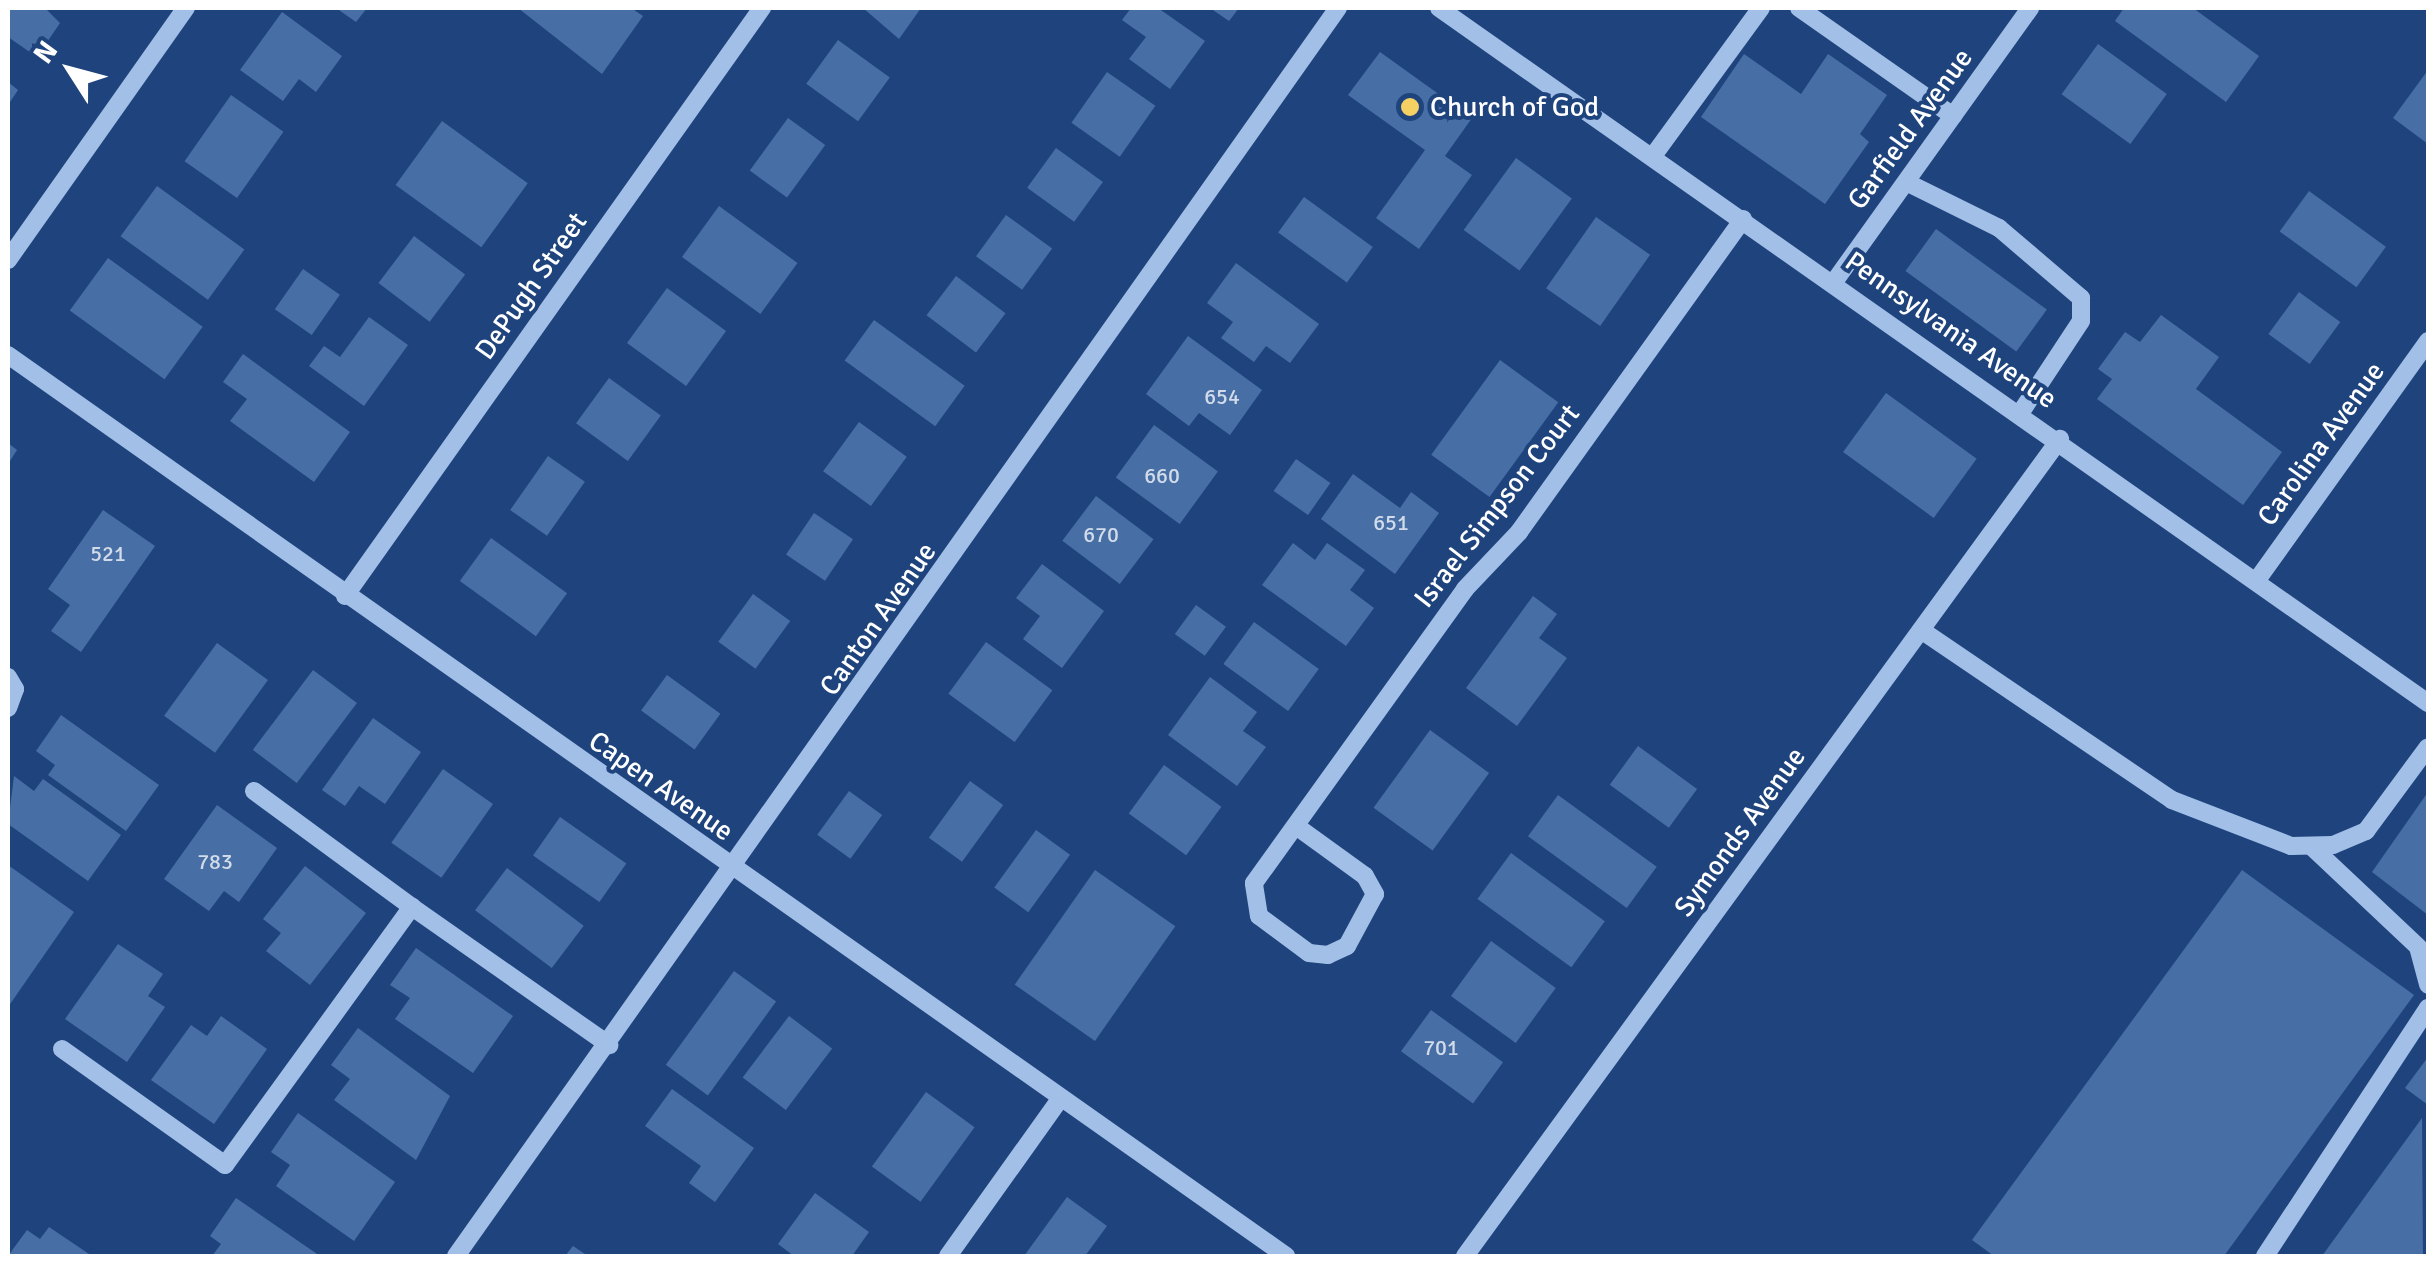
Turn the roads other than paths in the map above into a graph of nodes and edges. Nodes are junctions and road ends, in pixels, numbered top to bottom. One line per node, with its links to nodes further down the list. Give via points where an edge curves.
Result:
1 (186, 8): 12 (street)
2 (762, 8): 19 (street, DePugh Street)
3 (1338, 8): 28 (street, Canton Avenue)
4 (1440, 8): 9 (street, Pennsylvania Avenue)
5 (1762, 8): 9 (street)
6 (1799, 8): 8 (street)
7 (2030, 8): 8 (street, Garfield Avenue)
8 (1953, 116): 10 (street, Garfield Avenue)
9 (1653, 156): 11 (street, Pennsylvania Avenue)
10 (1906, 182): 13 (street, Garfield Avenue); 16 (street, via 1999,228 2081,298 2080,321)
11 (1744, 219): 13 (street, Pennsylvania Avenue); 26 (street, Israel Simpson Court)
12 (8, 260)
13 (1834, 282): 16 (street, Pennsylvania Avenue)
14 (2428, 341): 18 (street, Carolina Avenue)
15 (8, 355): 19 (street, Capen Avenue)
16 (2021, 412): 17 (street, Pennsylvania Avenue)
17 (2060, 439): 18 (street, Pennsylvania Avenue); 20 (street, Symonds Avenue)
18 (2257, 580): 22 (street, Pennsylvania Avenue)
19 (346, 596): 28 (street, Capen Avenue)
20 (1920, 630): 27 (street, via 2172,800); 38 (street, Symonds Avenue)
21 (8, 677): 23 (street, via 15,689)
22 (2428, 703)
23 (8, 708)
24 (2428, 747): 27 (street, via 2366,830)
25 (254, 791): 29 (street)
26 (1296, 826): 26 (street, Israel Simpson Court, via 1250,900 1310,953 1328,955 1347,946 1374,894 1365,876)
27 (2311, 846): 30 (street, via 2418,947)
28 (735, 872): 32 (street, Canton Avenue); 34 (street, Capen Avenue)
29 (412, 906): 32 (street); 33 (street, via 225,1165)
30 (2428, 985)
31 (2428, 1008): 39 (street)
32 (609, 1046): 35 (street, Canton Avenue)
33 (62, 1049)
34 (1060, 1099): 36 (street); 37 (street, Capen Avenue)
35 (456, 1256)
36 (948, 1256)
37 (1286, 1256)
38 (1465, 1256)
39 (2265, 1256)

